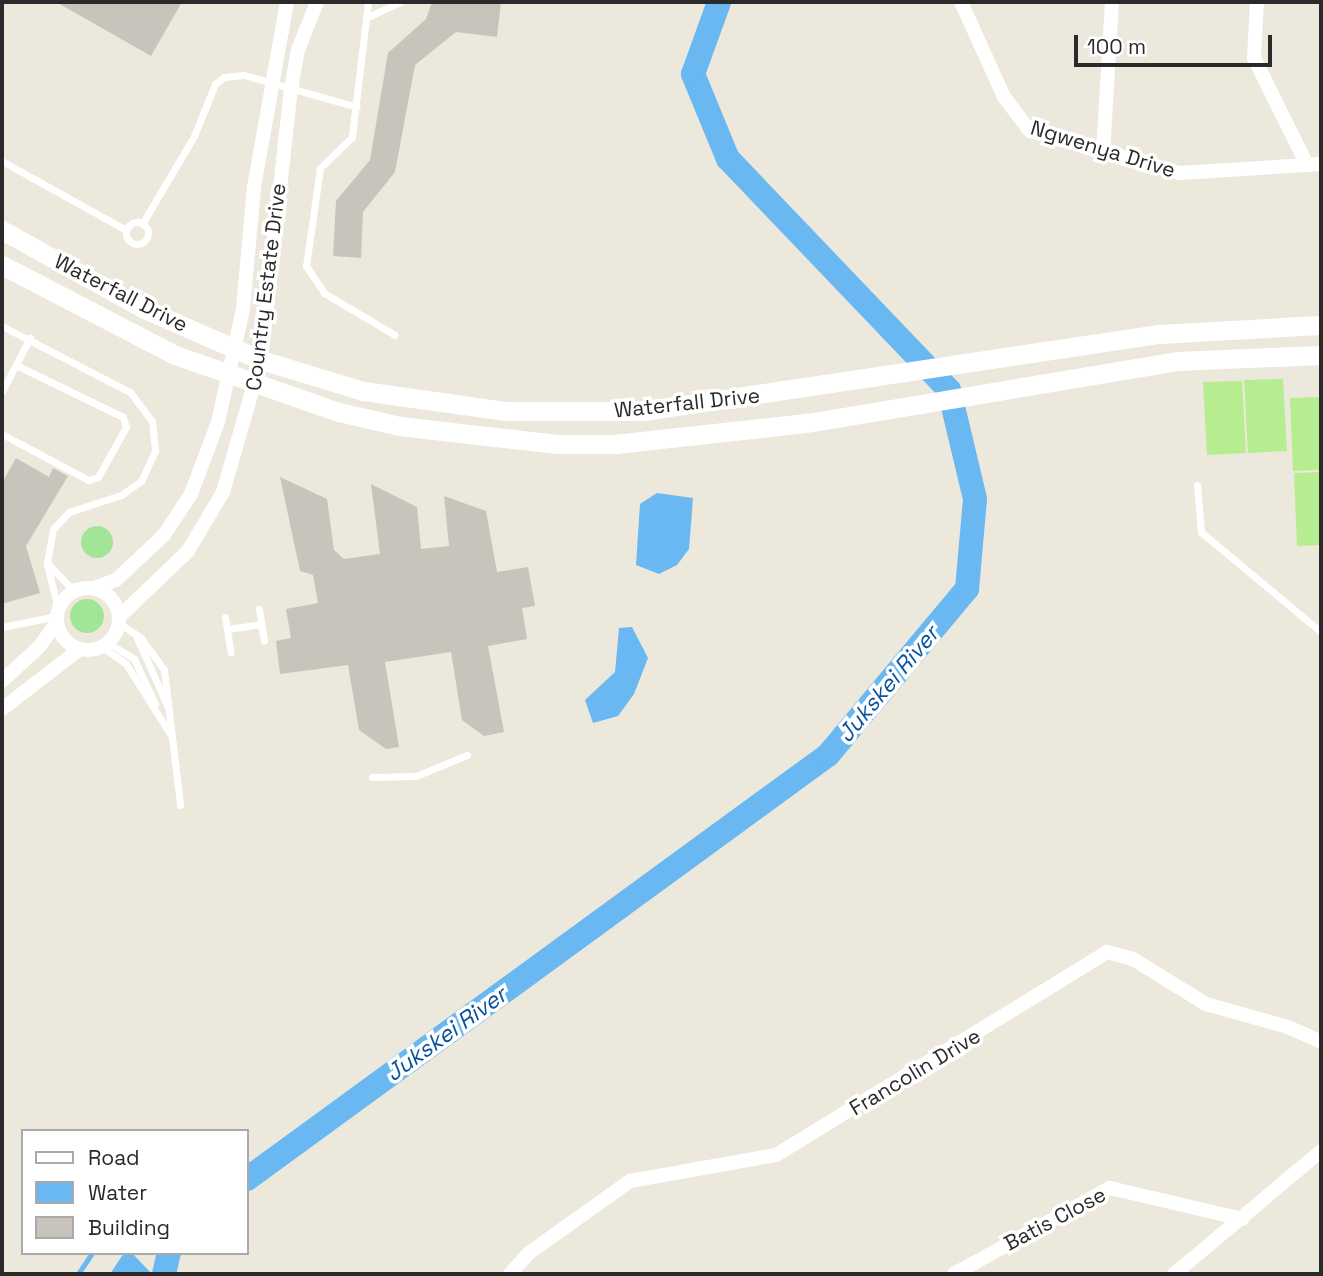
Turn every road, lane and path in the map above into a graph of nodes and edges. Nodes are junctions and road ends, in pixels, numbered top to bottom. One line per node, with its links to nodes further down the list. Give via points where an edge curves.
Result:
1 (287, 2): 9 (street, Country Estate Drive)
2 (317, 2): 10 (street, Country Estate Drive, via 298,50)
3 (369, 2): 8 (lane)
4 (400, 2): 8 (lane)
5 (961, 2): 12 (street, Ngwenya Drive, via 1003,97 1023,127)
6 (1112, 2): 12 (street)
7 (1257, 2): 14 (street, via 1254,58)
8 (366, 18): 11 (lane)
9 (271, 83): 10 (lane); 15 (lane, via 236,74 215,84 194,136); 23 (street, Country Estate Drive)
10 (291, 89): 11 (lane); 25 (street, Country Estate Drive)
11 (357, 107): 21 (lane, via 349,141 320,168 306,266 324,293)
12 (1103, 153): 14 (street, Ngwenya Drive, via 1179,173)
13 (2, 161): 17 (lane)
14 (1314, 164)
15 (142, 224): 17 (lane, via 131,223); 17 (lane, via 148,234 141,244 130,243)
16 (2, 230): 23 (main road, Waterfall Drive, via 142,308)
17 (126, 230)
18 (2, 265): 27 (main road, Waterfall Drive, via 175,355)
19 (1321, 325): 25 (main road, Waterfall Drive, via 1235,327 1037,351 643,411 505,411 363,391)
20 (2, 326): 22 (lane)
21 (395, 335)
22 (30, 338): 26 (lane); 32 (lane, via 138,398 155,436 155,451 141,481 121,495 81,506 62,518 49,540)
23 (234, 348): 25 (main road, Waterfall Drive); 27 (street, Country Estate Drive)
24 (1321, 355): 28 (main road, Waterfall Drive, via 1177,361 813,422 615,444 557,444 399,425 338,412)
25 (261, 360): 28 (street, Country Estate Drive)
26 (16, 365): 29 (lane); 30 (lane, via 123,417 126,427 94,479)
27 (228, 375): 28 (main road, Waterfall Drive); 33 (street, Country Estate Drive, via 214,433 182,510 116,580)
28 (257, 384): 37 (street, Country Estate Drive, via 223,492 204,527)
29 (2, 391)
30 (2, 434)
31 (1197, 485): 41 (lane, via 1200,532)
32 (47, 564): 33 (lane, via 63,582); 35 (lane)
33 (88, 588): 35 (street, via 67,595); 37 (street, via 111,598)
34 (259, 609): 38 (lane)
35 (57, 616): 39 (lane); 44 (street, via 64,639); 46 (street, via 39,648)
36 (225, 617): 40 (lane)
37 (123, 623): 43 (street); 48 (lane, via 164,670)
38 (261, 624): 40 (lane); 42 (lane)
39 (2, 627)
40 (227, 629): 45 (lane)
41 (1321, 632)
42 (264, 641)
43 (105, 645): 44 (street); 48 (lane, via 134,659)
44 (80, 649): 47 (street)
45 (231, 653)
46 (2, 681)
47 (2, 709)
48 (171, 734): 51 (lane)
49 (467, 755): 50 (lane, via 416,776)
50 (372, 777)
51 (180, 805)
52 (1321, 1042): 55 (street, Francolin Drive, via 1288,1027 1206,1004 1133,959 1107,952 776,1155 630,1181 529,1253)
53 (1321, 1151): 54 (street)
54 (1242, 1219): 56 (street, Batis Close, via 1110,1188); 57 (street)
55 (510, 1274)
56 (954, 1274)
57 (1174, 1274)

